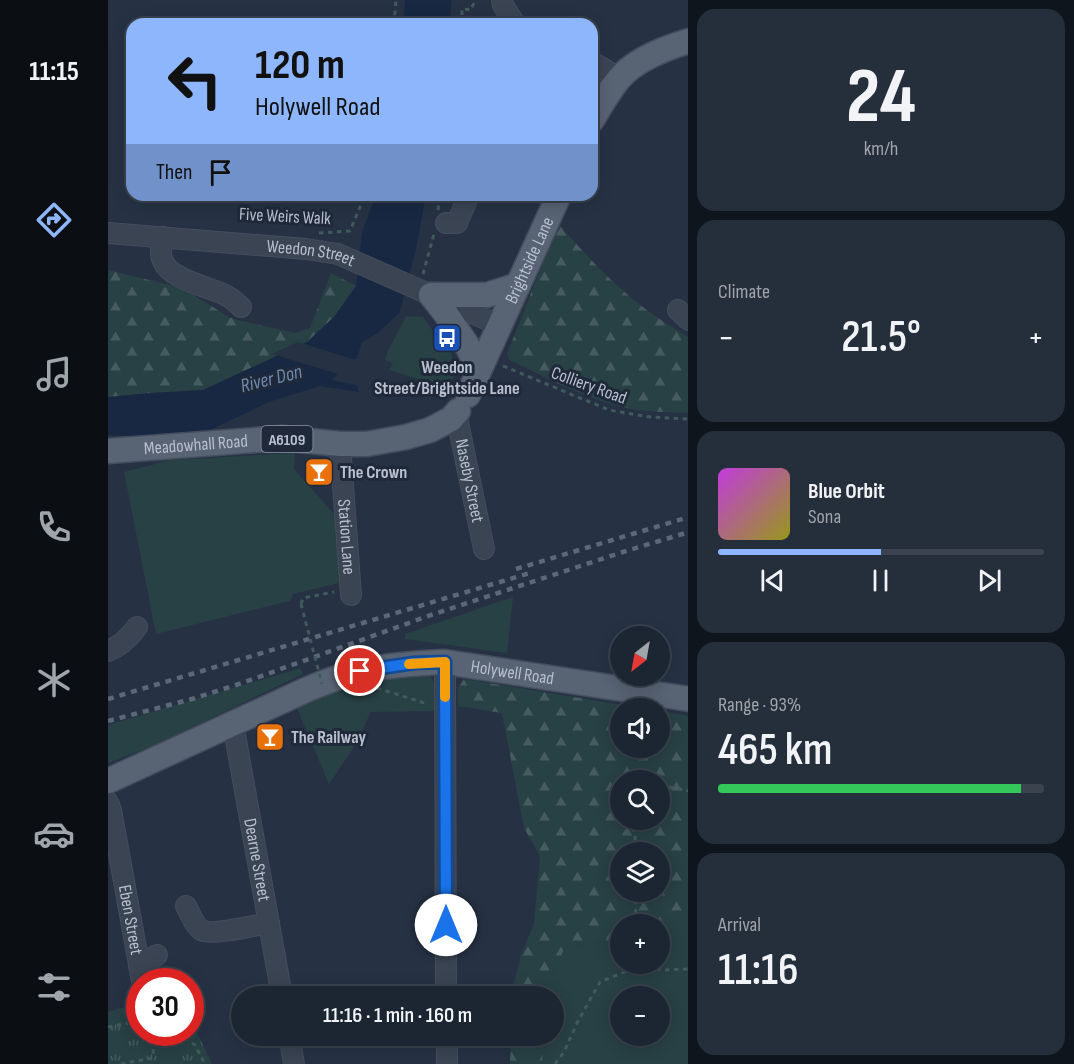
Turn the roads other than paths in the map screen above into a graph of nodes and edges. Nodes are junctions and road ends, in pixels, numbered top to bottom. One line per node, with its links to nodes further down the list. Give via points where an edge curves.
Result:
1 (502, 0): 2 (street)
2 (511, 18)
3 (688, 41): 5 (main road, via 638,63)
4 (598, 66): 5 (street)
5 (619, 78): 6 (main road)
6 (598, 110)
7 (466, 201): 9 (street, via 457,223)
8 (556, 201): 12 (main road, Brightside Lane)
9 (439, 224)
10 (108, 233): 11 (street, Weedon Street)
11 (163, 237): 13 (street, Weedon Street, via 338,254); 14 (street, via 161,255 168,268 222,293)
12 (518, 285): 13 (main road, via 487,295); 15 (main road, Brightside Lane)
13 (424, 288): 15 (street, Weedon Street); 16 (main road)
14 (241, 307)
15 (499, 325): 16 (main road)
16 (482, 364): 17 (main road)
17 (460, 406): 18 (main road, Meadowhall Road / A6109, via 441,425 406,437); 20 (street, Naseby Street)
18 (340, 444): 19 (main road, Meadowhall Road / A6109, via 282,438); 21 (street, Station Lane)
19 (108, 451)
20 (484, 549)
21 (342, 593)
22 (137, 627): 23 (street, via 128,640)
23 (108, 651)
24 (445, 662): 25 (main road, Holywell Road); 26 (main road, Holywell Road, via 360,671); 36 (street)
25 (688, 699)
26 (233, 724): 27 (main road, Holywell Road); 31 (street, Dearne Street)
27 (108, 781)
28 (108, 802): 29 (street, Eben Street)
29 (115, 864): 33 (street, Eben Street)
30 (186, 906): 31 (street, via 199,928 197,937)
31 (269, 923): 35 (street, Dearne Street)
32 (157, 955): 34 (street, Eben Street)
33 (140, 968)
34 (145, 968)
35 (280, 986)
36 (446, 986)
37 (291, 1046): 39 (street)
38 (447, 1046): 40 (street)
39 (294, 1064)
40 (447, 1064)

